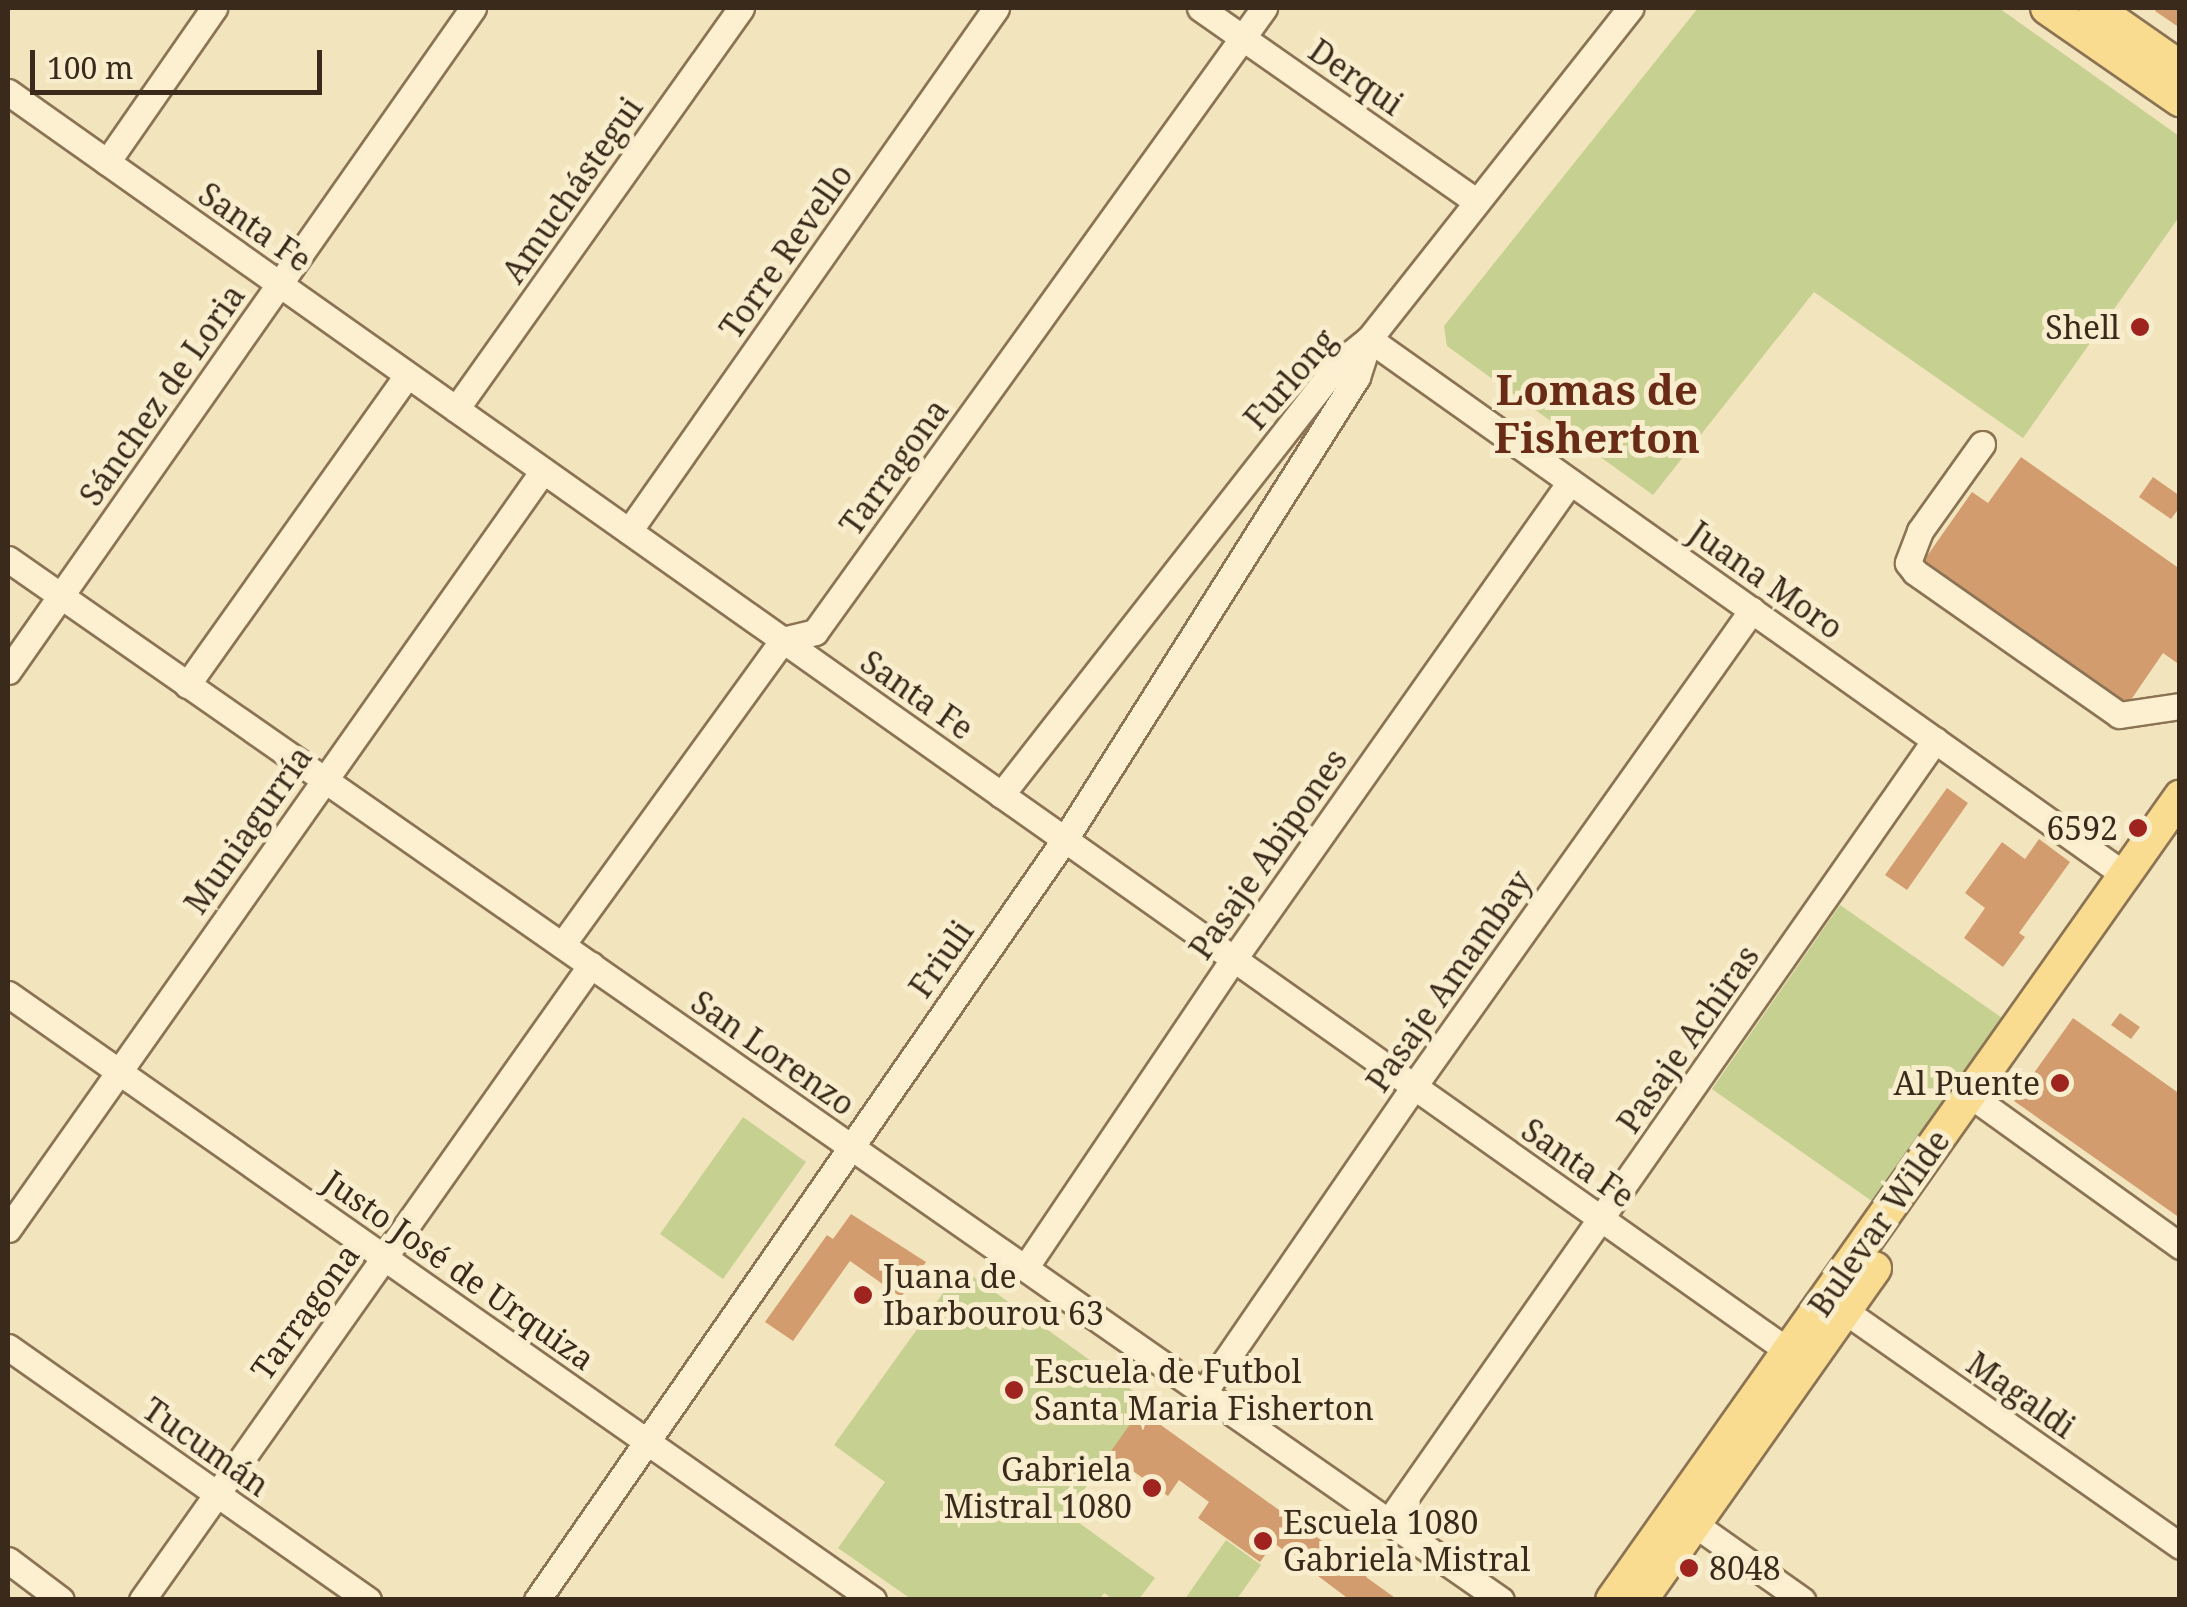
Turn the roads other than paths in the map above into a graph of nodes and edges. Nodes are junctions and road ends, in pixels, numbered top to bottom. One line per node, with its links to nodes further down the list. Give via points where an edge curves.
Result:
1 (214, 8): 14 (street)
2 (473, 8): 16 (street, Sánchez de Loria)
3 (741, 8): 19 (street, Amuchástegui)
4 (996, 8): 23 (street, Torre Revello)
5 (1200, 8): 10 (street, Derqui)
6 (1264, 8): 10 (street, Tarragona)
7 (1630, 8): 15 (street, Furlong)
8 (2047, 8): 13 (main road)
9 (2095, 8): 11 (main road)
10 (1243, 38): 15 (street, Derqui); 27 (street, Tarragona, via 815,632)
11 (2180, 67)
12 (10, 100): 14 (street, Santa Fe)
13 (2180, 100)
14 (107, 162): 16 (street, Santa Fe)
15 (1474, 200): 17 (street, Furlong)
16 (279, 284): 18 (street, Santa Fe); 25 (street, Sánchez de Loria)
17 (1368, 339): 22 (street, Juana Moro); 33 (street, Furlong, via 1338,364); 36 (street, Friuli, via 1356,376)
18 (408, 375): 19 (street, Santa Fe); 29 (street)
19 (456, 409): 21 (street, Santa Fe)
20 (1982, 444): 30 (street, via 1920,531 1908,562 1914,572 2119,716)
21 (544, 471): 23 (street, Santa Fe); 32 (street, Muniagurría)
22 (1570, 482): 26 (street, Juana Moro); 39 (street, Pasaje Abipones)
23 (629, 532): 27 (street, Santa Fe)
24 (8, 559): 25 (street, San Lorenzo)
25 (60, 596): 28 (street, Sánchez de Loria); 29 (street, San Lorenzo)
26 (1752, 610): 31 (street, Juana Moro); 43 (street, Pasaje Amambay)
27 (783, 640): 33 (street, Santa Fe); 38 (street, Tarragona)
28 (8, 671)
29 (187, 684): 32 (street, San Lorenzo)
30 (2180, 706)
31 (1935, 740): 37 (street, Juana Moro); 46 (street, Pasaje Achiras)
32 (323, 779): 38 (street, San Lorenzo); 42 (street, Muniagurría)
33 (1001, 794): 36 (street, Santa Fe)
34 (2180, 797): 37 (main road, Bulevar Wilde)
35 (2180, 836): 44 (main road, Bulevar Wilde)
36 (1065, 840): 39 (street, Santa Fe); 45 (street, Friuli)
37 (2126, 874): 44 (main road, Bulevar Wilde)
38 (562, 945): 40 (street, San Lorenzo)
39 (1234, 960): 43 (street, Santa Fe); 50 (street, Pasaje Abipones)
40 (591, 966): 45 (street, San Lorenzo); 49 (street, Tarragona)
41 (8, 994): 42 (street, Justo José de Urquiza)
42 (118, 1071): 47 (street, Muniagurría); 49 (street, Justo José de Urquiza)
43 (1414, 1086): 46 (street, Santa Fe); 54 (street, Pasaje Amambay)
44 (1979, 1101): 48 (street); 51 (main road, Bulevar Wilde)
45 (850, 1146): 50 (street, San Lorenzo); 55 (street, Friuli)
46 (1602, 1220): 53 (street, Santa Fe); 58 (street, Pasaje Achiras)
47 (8, 1229)
48 (2180, 1246)
49 (385, 1258): 55 (street, Justo José de Urquiza); 56 (street, Tarragona)
50 (1025, 1268): 54 (street, San Lorenzo)
51 (1835, 1304): 53 (main road, Bulevar Wilde); 57 (main road, Bulevar Wilde); 59 (street, Magaldi)
52 (8, 1346): 56 (street, Tucumán)
53 (1788, 1351): 57 (main road, Bulevar Wilde)
54 (1204, 1392): 58 (street, San Lorenzo)
55 (648, 1442): 64 (street, Friuli); 65 (street, Justo José de Urquiza)
56 (216, 1493): 62 (street, Tarragona); 63 (street, Tucumán)
57 (1685, 1517): 67 (main road, Bulevar Wilde); 68 (main road, Bulevar Wilde); 69 (street)
58 (1389, 1521): 66 (street, San Lorenzo)
59 (2180, 1546)
60 (8, 1560): 61 (street)
61 (61, 1600)
62 (142, 1600)
63 (368, 1600)
64 (537, 1600)
65 (873, 1600)
66 (1501, 1600)
67 (1612, 1600)
68 (1641, 1600)
69 (1802, 1600)

